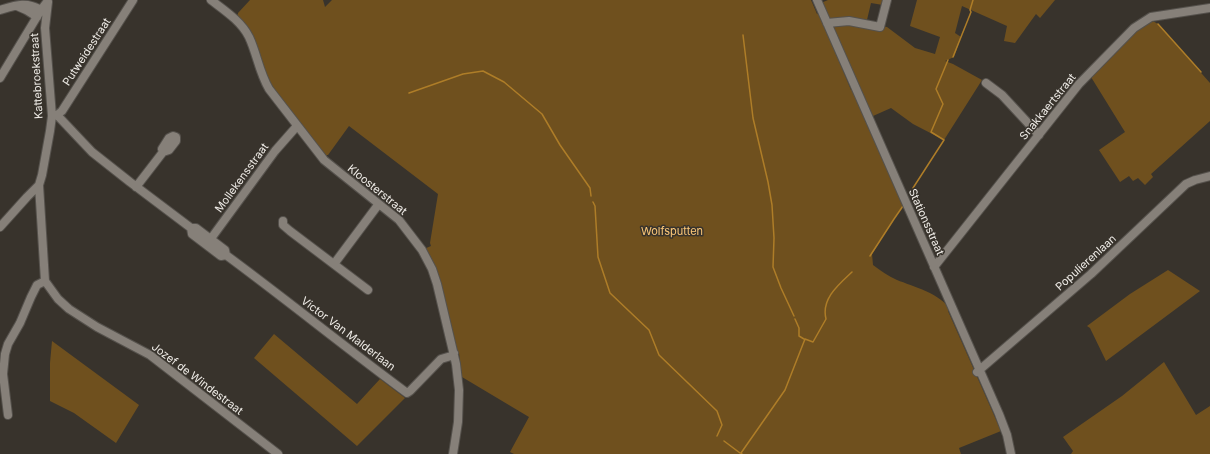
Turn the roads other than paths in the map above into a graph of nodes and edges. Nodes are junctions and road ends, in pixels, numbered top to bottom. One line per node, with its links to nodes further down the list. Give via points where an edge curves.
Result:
1 (133, 0): 12 (street, Putweidestraat, via 62,111)
2 (211, 0): 13 (street, Kloosterstraat, via 234,19 248,35 263,78)
3 (817, 0): 9 (street, Stationsstraat)
4 (888, 0): 9 (street, via 880,27 848,21)
5 (48, 1): 8 (street); 12 (street, Kattebroekstraat, via 45,28)
6 (1210, 8): 14 (street, Snakkaertstraat, via 1151,17 1134,28 1079,84)
7 (0, 10): 8 (street, via 15,6)
8 (39, 14): 10 (street)
9 (827, 23): 24 (street, Stationsstraat)
10 (0, 78)
11 (986, 83): 14 (street, via 1002,95)
12 (54, 115): 17 (street, Kattebroekstraat); 18 (street, Victor Van Malderlaan, via 92,152)
13 (297, 126): 19 (street, Kloosterstraat, via 324,160); 22 (street, Mollekensstraat, via 275,151)
14 (1039, 135): 24 (street, Snakkaertstraat)
15 (163, 152): 18 (street)
16 (1210, 176): 28 (street, Populierenlaan, via 1186,184 1091,274)
17 (38, 185): 21 (street); 25 (street)
18 (136, 187): 22 (street, Victor Van Malderlaan, via 192,228 196,228)
19 (378, 205): 23 (street); 27 (street, Kloosterstraat, via 399,220 422,250 432,269)
20 (283, 221): 23 (street, via 283,225 290,231)
21 (0, 227)
22 (209, 242): 27 (street, Victor Van Malderlaan, via 225,250 226,255 407,393 441,359)
23 (334, 264): 26 (street)
24 (934, 267): 28 (street, Stationsstraat)
25 (45, 280): 29 (street, via 38,285 31,297 5,354 3,374); 30 (street, Jozef de Windestraat, via 58,299 69,309 150,356)
26 (368, 290)
27 (454, 353): 31 (street, Kloosterstraat, via 459,390)
28 (978, 371): 32 (street, Stationsstraat, via 999,414)
29 (8, 415)
30 (278, 454)
31 (454, 454)
32 (1011, 454)

